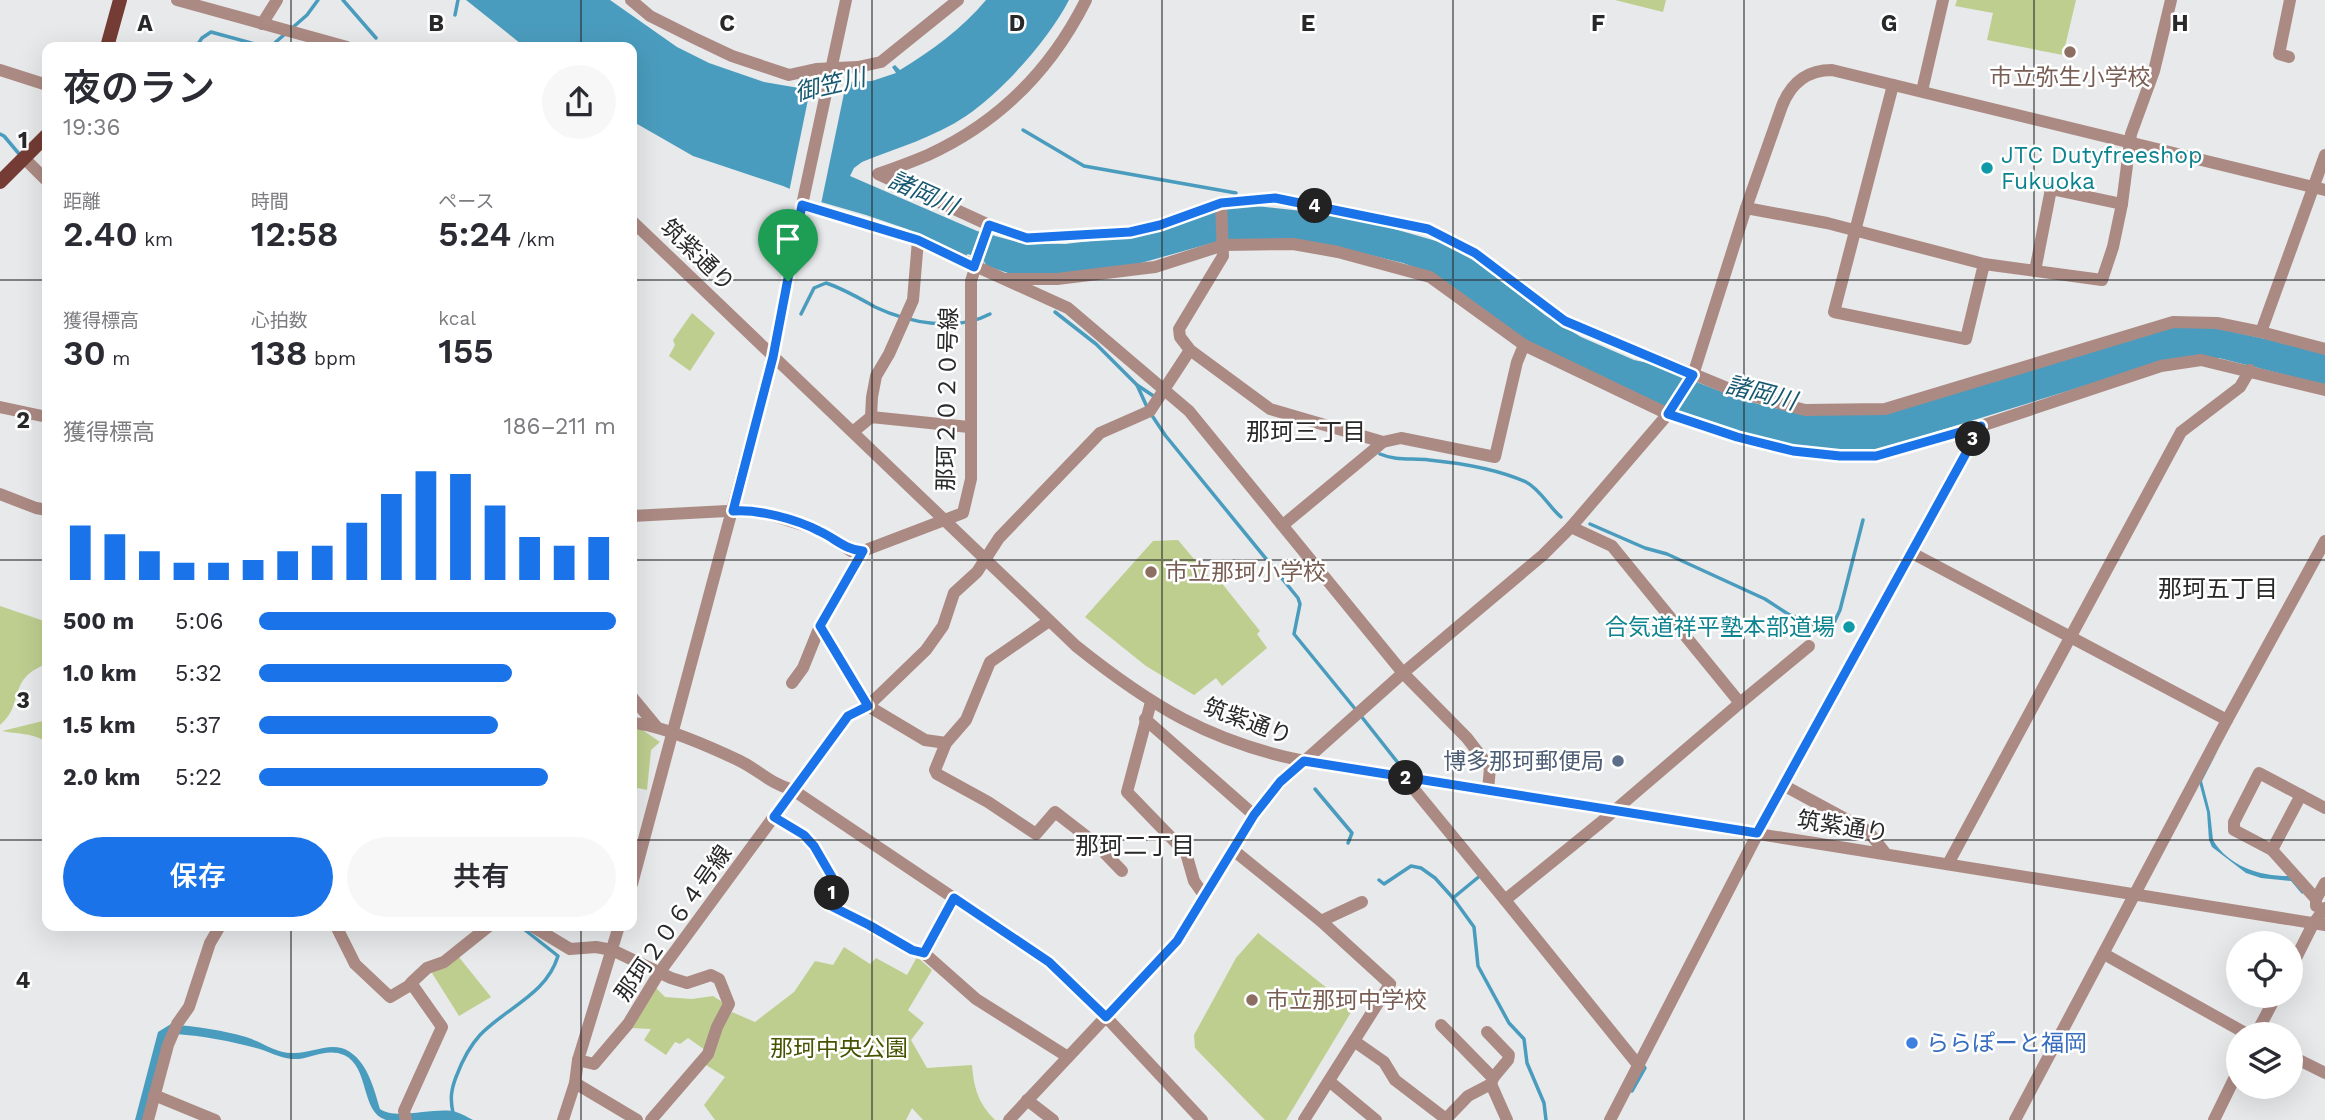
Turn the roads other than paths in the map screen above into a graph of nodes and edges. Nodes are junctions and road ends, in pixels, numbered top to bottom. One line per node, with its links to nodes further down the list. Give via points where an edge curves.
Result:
1 (120, 0): 12 (main road)
2 (177, 0): 11 (street)
3 (277, 0): 11 (street)
4 (631, 0): 16 (street, via 650,16 732,56 789,75)
5 (846, 0): 16 (street)
6 (958, 0): 16 (street, via 881,62)
7 (1086, 0): 32 (street, via 1063,41 1013,99 969,133 878,174)
8 (1943, 0): 19 (street)
9 (2171, 0): 21 (street, via 2154,71)
10 (2290, 0): 14 (street, via 2279,54)
11 (262, 24): 13 (street)
12 (108, 42)
13 (329, 42)
14 (2289, 57)
15 (0, 70): 17 (street)
16 (831, 70): 29 (street)
17 (42, 83)
18 (1893, 85): 19 (street); 30 (street, via 1832,70 1801,78 1787,94); 33 (street)
19 (1922, 91): 21 (street)
20 (42, 140): 23 (main road)
21 (2129, 143): 26 (street); 28 (street)
22 (2325, 155): 26 (street)
23 (24, 158): 24 (street); 25 (main road)
24 (42, 176)
25 (0, 182)
26 (2319, 189): 40 (street)
27 (1221, 203): 32 (street, via 1130,232 1027,238); 35 (street); 46 (street, via 1275,198 1428,229 1475,253 1565,321)
28 (2122, 204): 38 (street, via 2102,280); 38 (street, via 2051,189)
29 (802, 205): 34 (street); 44 (street)
30 (1746, 208): 33 (street); 46 (street)
31 (637, 226): 44 (street, 筑紫通り)
32 (988, 228): 37 (street, 那珂２０２０号線)
33 (1854, 230): 36 (street); 36 (street, via 1834,312 1966,339)
34 (918, 240): 37 (street); 52 (street, via 913,300 876,376)
35 (1224, 245): 39 (street, via 1155,267 1057,279); 41 (street, via 1293,244 1430,277); 43 (street, via 1223,256 1179,329)
36 (1984, 264): 38 (street)
37 (975, 265): 39 (street); 54 (street, 那珂２０２０号線)
38 (2035, 271)
39 (1006, 279): 47 (street, via 1068,308)
40 (2260, 332): 42 (street); 46 (street, via 2217,323 2173,322 1885,409 1805,410)
41 (1524, 345): 50 (street); 56 (street, via 1495,457 1401,438)
42 (2325, 349)
43 (1190, 350): 47 (street, 那珂２０６４号線); 56 (street, via 1270,409)
44 (773, 357): 55 (street, 筑紫通り); 59 (street)
45 (2250, 370): 48 (street); 53 (street, via 2201,360 2161,366); 70 (street, via 2239,387 2181,432)
46 (1693, 375): 50 (street)
47 (1164, 389): 62 (street, via 1189,411); 67 (street, 那珂２０６４号線, via 1150,411 1100,433 999,538)
48 (2325, 390)
49 (0, 407): 51 (street)
50 (1668, 414): 53 (street, via 1793,451 1840,456 1876,456); 63 (street)
51 (42, 416)
52 (871, 417): 54 (street); 55 (street)
53 (1981, 426): 66 (street)
54 (969, 427): 61 (street, 那珂２０２０号線, via 971,479 963,513)
55 (854, 431): 61 (street, 筑紫通り)
56 (1383, 442): 62 (street)
57 (0, 494): 58 (street)
58 (42, 509)
59 (733, 511): 60 (street); 65 (street, via 768,514 819,530 850,551); 82 (street)
60 (637, 516)
61 (945, 519): 65 (street); 67 (street, 筑紫通り)
62 (1283, 525): 72 (street)
63 (1572, 527): 72 (street); 76 (street, via 1612,545)
64 (2325, 541): 79 (street)
65 (863, 551): 69 (street)
66 (1912, 553): 70 (street); 86 (street)
67 (985, 559): 68 (street, 筑紫通り); 77 (street, 那珂２０６４号線, via 954,593 943,626 926,650)
68 (1049, 621): 74 (street, 筑紫通り); 83 (street, via 990,662 966,720)
69 (820, 626): 73 (street); 77 (street)
70 (2072, 637): 79 (street); 98 (street)
71 (1809, 646): 76 (street)
72 (1403, 673): 84 (street); 88 (street, via 1490,768)
73 (792, 683)
74 (1151, 702): 78 (street); 84 (street, 筑紫通り, via 1219,737)
75 (637, 703): 81 (street)
76 (1740, 704): 91 (street)
77 (868, 706): 83 (street, via 925,740); 87 (street, 那珂２０６４号線, via 848,716)
78 (1145, 719): 92 (street); 103 (street, via 1127,792 1186,853 1194,881)
79 (2227, 720): 102 (street)
80 (637, 724): 81 (street)
81 (657, 726): 82 (street)
82 (673, 734): 87 (street, via 742,762 775,785); 99 (street)
83 (946, 743): 100 (street, via 937,774 1036,834 1055,812)
84 (1304, 761): 85 (street, 筑紫通り); 92 (street)
85 (1404, 777): 88 (street, 筑紫通り); 105 (street)
86 (1783, 785): 94 (street); 97 (street, via 1868,831)
87 (793, 790): 93 (street, 那珂２０６４号線); 104 (street)
88 (1488, 790): 91 (street, 筑紫通り)
89 (2301, 795): 90 (street); 96 (street); 96 (street, via 2259,773 2234,830)
90 (2325, 808)
91 (1614, 811): 94 (street, 筑紫通り); 105 (street)
92 (1254, 815): 95 (street)
93 (774, 817): 117 (street, via 814,846 832,877 834,888 827,904); 119 (street, 那珂２０６４号線)
94 (1757, 833): 97 (street, 筑紫通り); 129 (street)
95 (1232, 849): 103 (street); 108 (street)
96 (2272, 850): 107 (street)
97 (1886, 854): 98 (street, 筑紫通り)
98 (1948, 864): 102 (street, 筑紫通り)
99 (637, 866)
100 (1122, 871)
101 (2325, 883): 107 (street)
102 (2134, 894): 109 (street, 筑紫通り); 118 (street)
103 (1204, 895): 121 (street, via 1177,941)
104 (954, 898): 117 (street); 121 (street, via 1049,962)
105 (1505, 900): 129 (street)
106 (1362, 902): 108 (street)
107 (2321, 904): 109 (street)
108 (1321, 921): 125 (street, via 1390,984)
109 (2319, 924): 115 (street)
110 (217, 931): 134 (street, via 189,1007 175,1029)
111 (338, 931): 120 (street, via 355,964 390,998)
112 (483, 931): 120 (street, via 444,962 427,968)
113 (537, 931): 116 (street, via 570,949)
114 (618, 931): 116 (street)
115 (2303, 949)
116 (612, 950): 119 (street); 127 (street)
117 (924, 953): 126 (street, via 976,999)
118 (2104, 954): 122 (street); 151 (street)
119 (659, 973): 127 (street, 那珂２０６４号線, via 628,1024 594,1064); 143 (street, via 687,983 711,975 719,979 729,1004 708,1055)
120 (412, 984): 140 (street, via 442,1027 404,1111)
121 (1106, 1017): 126 (street); 146 (street)
122 (2226, 1022)
123 (1441, 1025): 132 (street)
124 (1487, 1032): 132 (street, via 1508,1055)
125 (1354, 1041): 131 (street); 137 (street, via 1384,1062 1395,1080)
126 (1068, 1057): 136 (street)
127 (578, 1060): 133 (street)
128 (2303, 1062): 130 (street)
129 (1639, 1066): 150 (street)
130 (2325, 1073)
131 (1329, 1081): 147 (street); 148 (street)
132 (1492, 1081): 137 (street); 149 (street)
133 (575, 1083): 141 (street); 142 (street)
134 (155, 1095): 138 (street); 139 (street)
135 (2226, 1096): 152 (street)
136 (1027, 1100): 144 (street); 145 (street)
137 (1445, 1119)
138 (148, 1120)
139 (215, 1120)
140 (406, 1120)
141 (563, 1120)
142 (637, 1120)
143 (652, 1120)
144 (1009, 1120)
145 (1053, 1120)
146 (1202, 1120)
147 (1304, 1120)
148 (1376, 1120)
149 (1507, 1120)
150 (1610, 1120)
151 (2015, 1120)
152 (2214, 1120)

